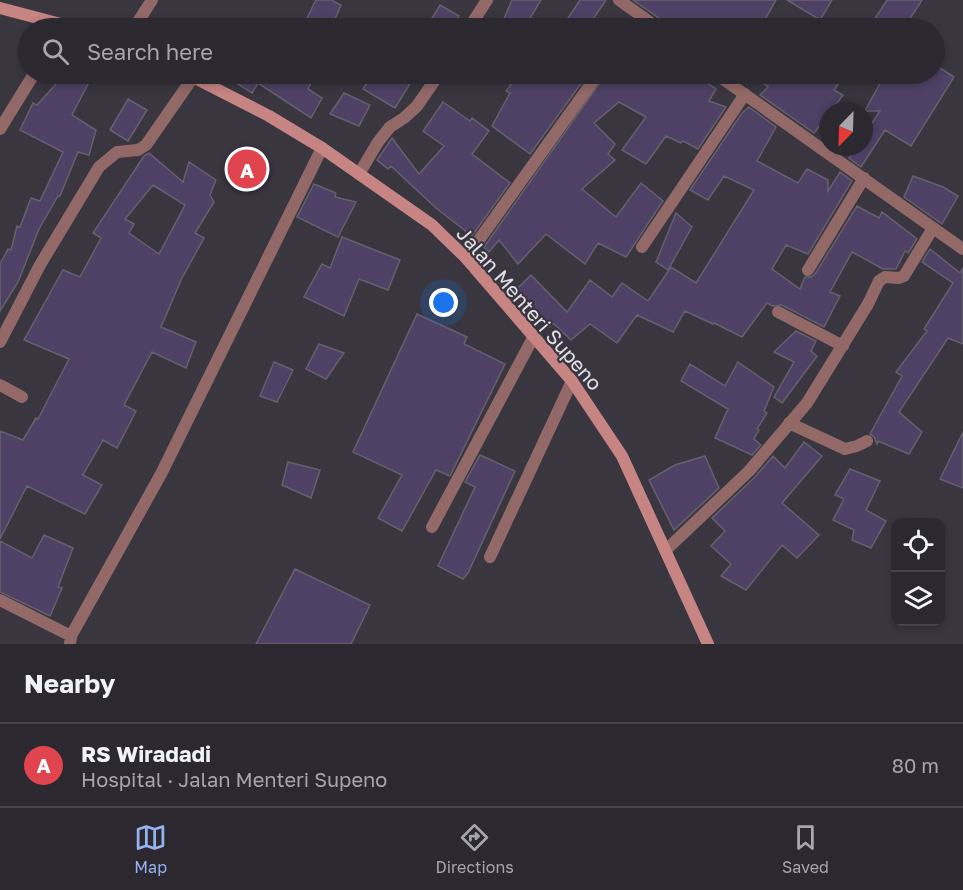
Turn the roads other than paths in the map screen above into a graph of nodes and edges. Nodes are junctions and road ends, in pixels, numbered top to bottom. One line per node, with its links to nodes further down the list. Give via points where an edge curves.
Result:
1 (152, 0): 7 (street)
2 (487, 0): 8 (street)
3 (619, 0): 5 (street)
4 (0, 8): 6 (main road)
5 (643, 16): 9 (street)
6 (33, 18)
7 (140, 18)
8 (475, 18)
9 (646, 18)
10 (28, 84): 17 (street)
11 (184, 84): 28 (street, via 146,145 117,152 99,167 40,265)
12 (207, 84): 18 (main road, Jalan Menteri Supeno)
13 (432, 84): 19 (street, via 417,106 390,127)
14 (591, 84): 24 (street)
15 (730, 84): 16 (street)
16 (745, 94): 20 (street); 22 (street)
17 (0, 129)
18 (322, 148): 19 (main road, Jalan Menteri Supeno); 39 (street, via 161,474)
19 (359, 174): 24 (main road, Jalan Menteri Supeno, via 432,225)
20 (864, 178): 21 (street); 25 (street)
21 (933, 228): 23 (street); 29 (street, via 904,276 879,281)
22 (642, 247)
23 (963, 249)
24 (466, 258): 27 (main road, Jalan Menteri Supeno)
25 (808, 270)
26 (778, 312): 29 (street)
27 (534, 336): 30 (main road, Jalan Menteri Supeno); 35 (street)
28 (0, 342)
29 (843, 346): 33 (street, via 807,403)
30 (572, 381): 36 (main road, Jalan Menteri Supeno, via 622,456); 37 (street)
31 (0, 385): 32 (street)
32 (22, 397)
33 (789, 423): 34 (street, via 844,449); 36 (street, via 749,471)
34 (867, 441)
35 (432, 527)
36 (666, 550): 40 (main road, Jalan Menteri Supeno)
37 (490, 557)
38 (0, 600): 39 (street)
39 (71, 640)
40 (708, 644)

